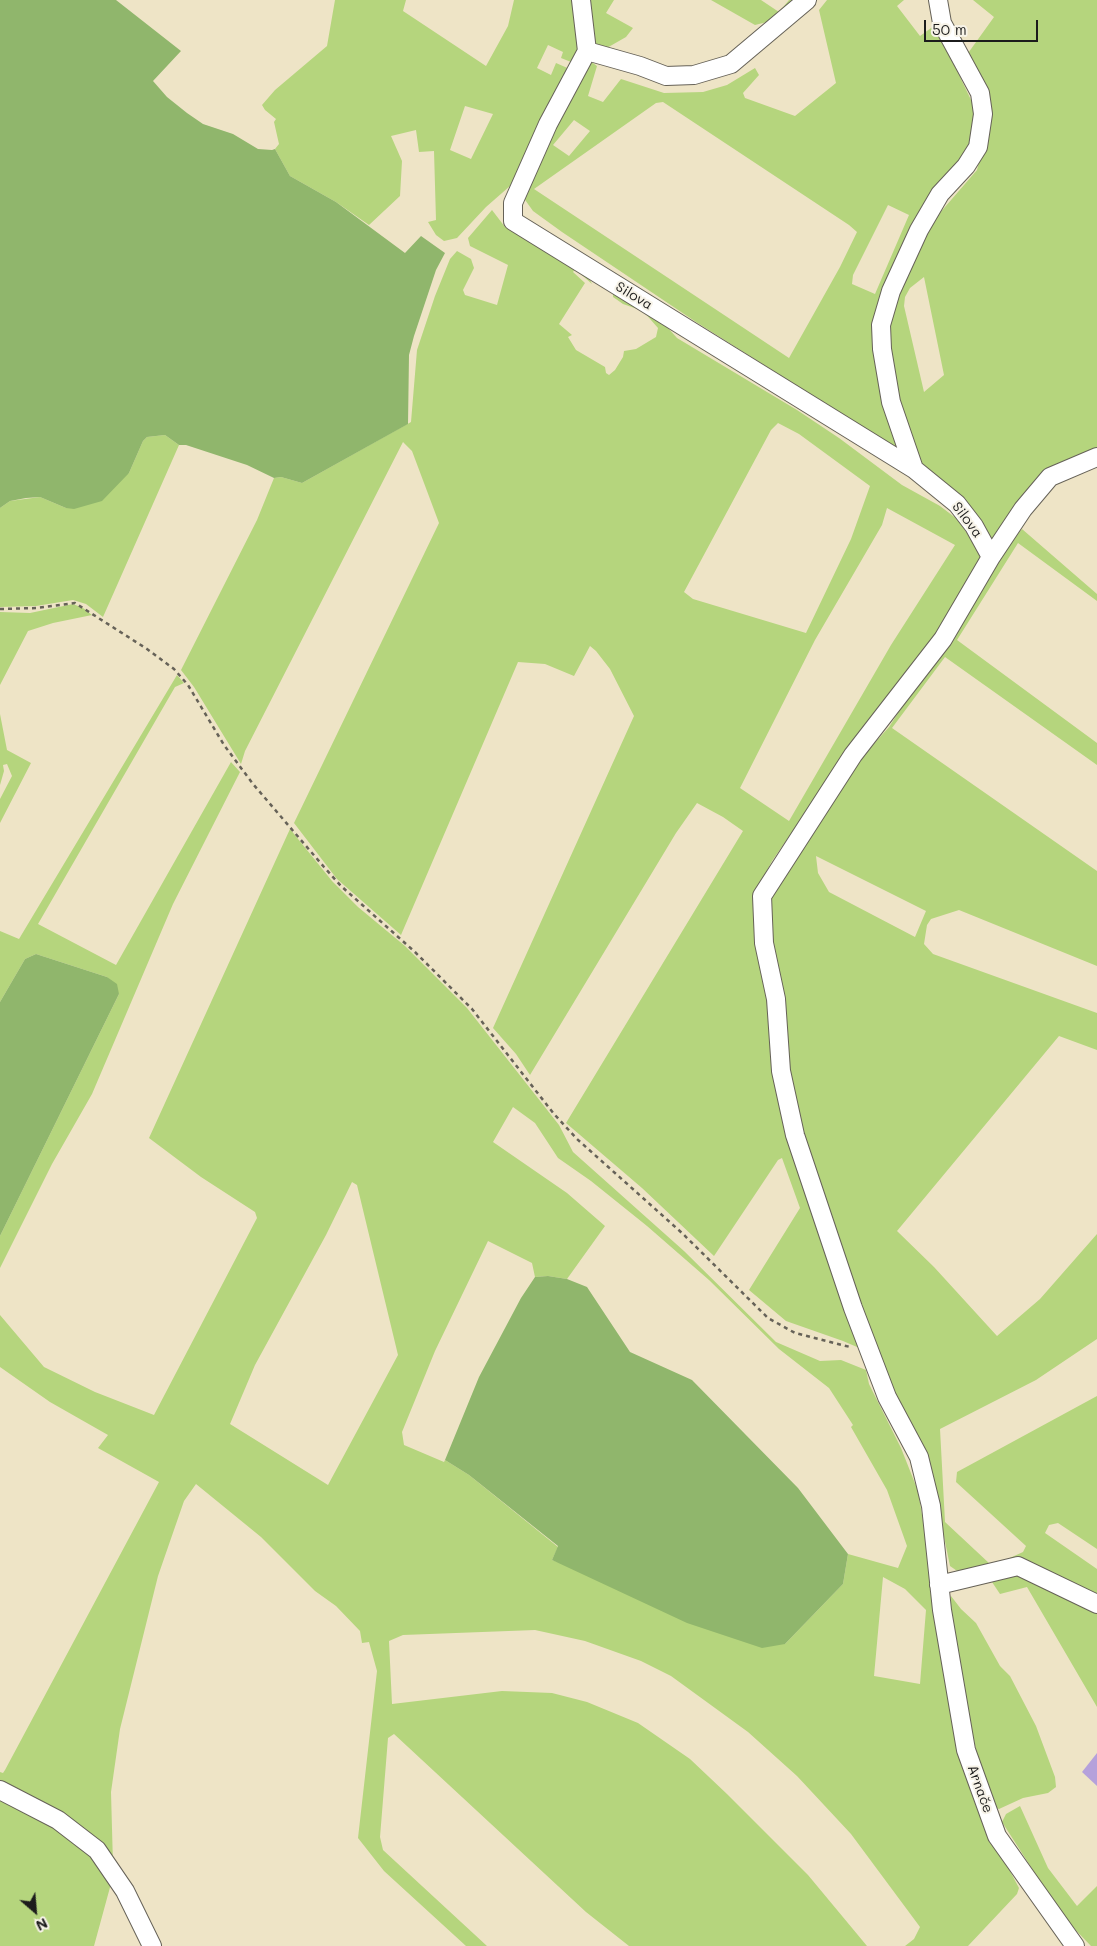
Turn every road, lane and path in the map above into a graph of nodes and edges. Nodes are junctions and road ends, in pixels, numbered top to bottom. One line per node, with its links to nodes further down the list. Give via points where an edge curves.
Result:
1 (581, 0): 4 (street)
2 (808, 0): 4 (street, via 731,64 694,75 666,76)
3 (938, 0): 6 (street, via 942,23 980,93 983,114 978,147 966,166 940,194 919,230 891,291 880,325 891,402)
4 (588, 51): 6 (street, Silova, via 548,124 513,202 513,221)
5 (1097, 457): 7 (street, Arnače, via 1050,477 1023,509)
6 (914, 470): 7 (street, Silova, via 956,504 974,526)
7 (991, 557): 9 (street, Arnače, via 943,639 853,756 762,896 764,943 776,999 781,1071 795,1135)
8 (0, 609): 9 (path, via 75,603 174,669 188,685 235,761 324,868 472,1009 577,1139 682,1233 768,1318 795,1333)
9 (870, 1353): 10 (street, Arnače, via 887,1397 919,1457 931,1506)
10 (939, 1585): 11 (street, via 1018,1566); 14 (street, Arnače, via 966,1750 997,1836)
11 (1097, 1604)
12 (0, 1790): 13 (street, via 58,1820 98,1850 125,1892)
13 (152, 1946)
14 (1075, 1946)

